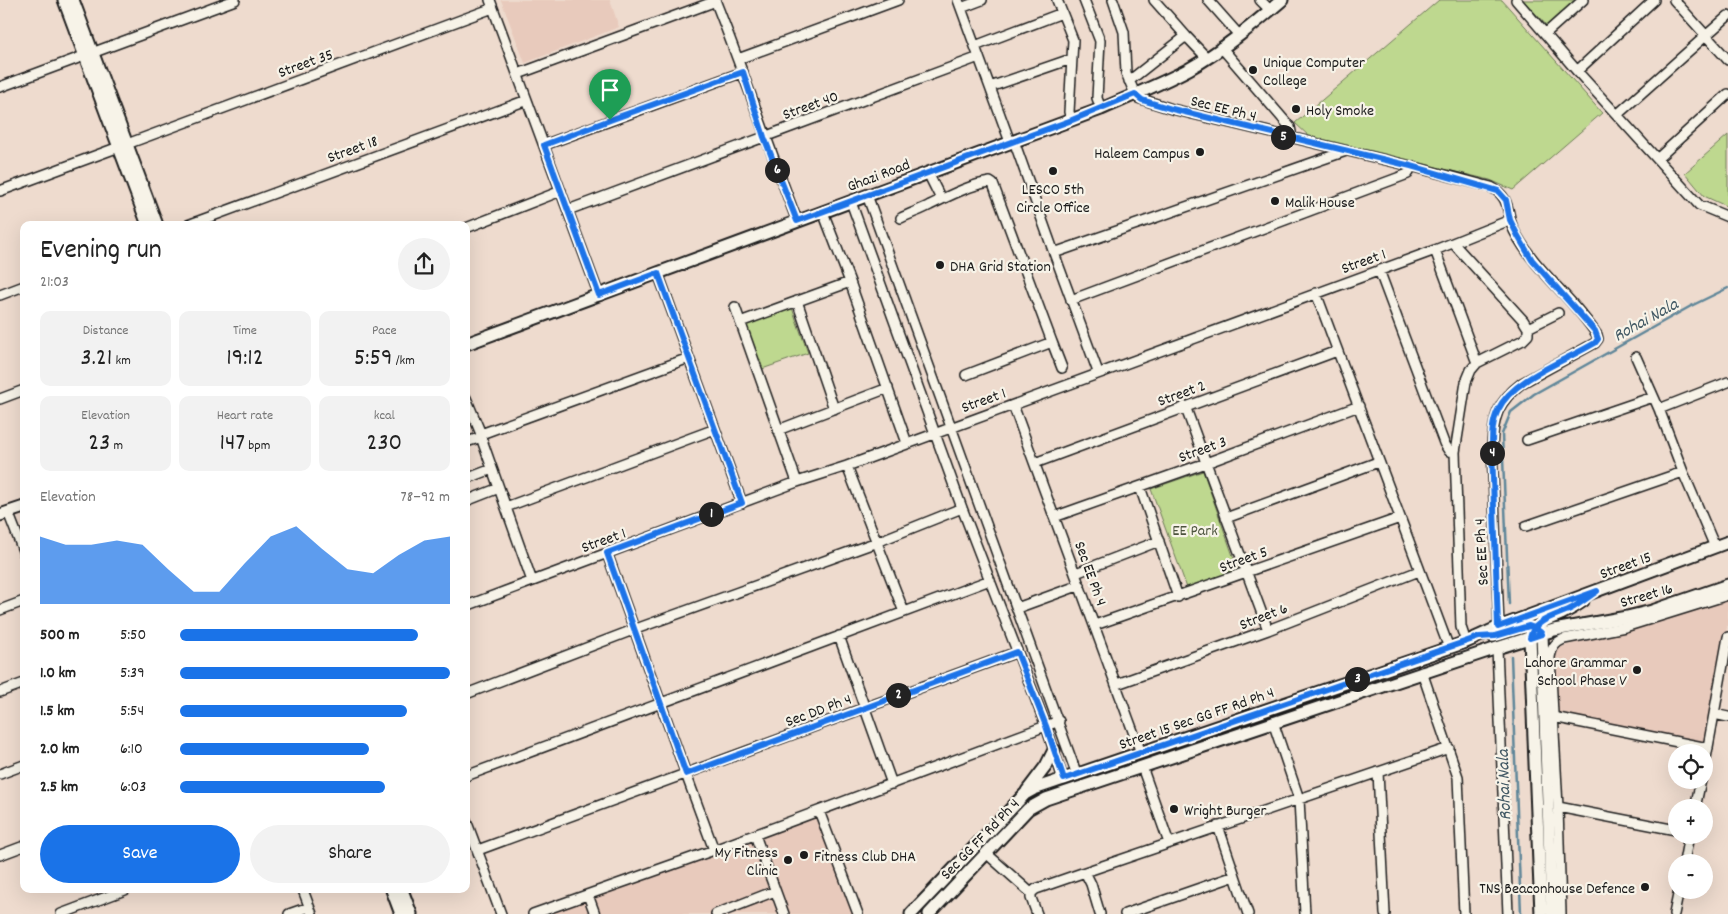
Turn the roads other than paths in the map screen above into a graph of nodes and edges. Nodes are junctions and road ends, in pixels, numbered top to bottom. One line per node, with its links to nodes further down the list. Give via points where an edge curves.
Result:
1 (64, 0): 29 (main road)
2 (74, 0): 29 (main road)
3 (235, 0): 29 (street)
4 (715, 0): 32 (street); 37 (street)
5 (898, 0): 32 (street)
6 (982, 0): 19 (street)
7 (1057, 0): 21 (street)
8 (1084, 0): 44 (street, via 1100,41 1098,98)
9 (1113, 0): 38 (street, via 1124,32 1125,67)
10 (1154, 0): 26 (street)
11 (1208, 0): 24 (street)
12 (1260, 0): 20 (street)
13 (1282, 0): 20 (main road, Ghazi Road)
14 (1516, 0): 23 (street)
15 (1583, 0): 23 (street)
16 (1654, 0): 35 (street)
17 (1674, 0): 25 (street)
18 (491, 4): 37 (street); 50 (street, Street 35)
19 (959, 4): 27 (street)
20 (1270, 10): 24 (main road, Ghazi Road)
21 (1062, 13): 27 (street); 33 (street, via 1073,40)
22 (1728, 16): 25 (street)
23 (1545, 34): 35 (street)
24 (1239, 35): 28 (main road, Ghazi Road)
25 (1706, 35): 34 (street); 45 (street)
26 (1186, 36): 31 (street); 38 (street)
27 (975, 46): 30 (street)
28 (1222, 48): 31 (main road, Ghazi Road); 48 (street, via 1290,128)
29 (88, 54): 39 (street); 50 (main road)
30 (979, 57): 40 (street); 47 (street, Street 40)
31 (1207, 58): 41 (main road, Ghazi Road)
32 (738, 59): 36 (street)
33 (1071, 59): 40 (street); 46 (street, via 1069,112)
34 (1728, 60)
35 (1577, 71): 45 (street)
36 (743, 72): 47 (street); 51 (street)
37 (518, 74): 43 (street)
38 (1129, 81): 41 (street)
39 (0, 87)
40 (990, 87): 49 (street)
41 (1135, 94): 44 (main road, Ghazi Road); 48 (street, Sec EE Ph 4, via 1142,100 1172,109)
42 (1728, 94): 53 (street)
43 (526, 100): 51 (street); 68 (street, Street 18)
44 (1102, 109): 46 (main road, Ghazi Road)
45 (1618, 114): 53 (street)
46 (1072, 120): 49 (main road, Ghazi Road)
47 (764, 137): 61 (street, Street 40); 69 (street)
48 (1290, 138): 52 (street, Sec EE Ph 4)
49 (1012, 142): 55 (main road, Ghazi Road); 73 (street)
50 (123, 145): 56 (street, Street 35); 66 (main road); 67 (main road)
51 (544, 145): 57 (street)
52 (1347, 151): 54 (street, Sec EE Ph 4); 73 (street)
53 (1657, 159): 63 (street, via 1699,205)
54 (1411, 166): 65 (street, Sec EE Ph 4, via 1498,191 1506,200); 81 (street, via 1408,174)
55 (928, 173): 58 (main road, Ghazi Road); 59 (street)
56 (0, 191)
57 (561, 191): 61 (street); 70 (street)
58 (867, 195): 60 (main road, Ghazi Road); 107 (street)
59 (941, 199): 64 (street); 87 (street, via 986,182 993,184)
60 (850, 202): 62 (main road, Ghazi Road); 110 (street)
61 (568, 210): 80 (street)
62 (823, 212): 69 (main road, Ghazi Road); 76 (street)
63 (1728, 216)
64 (901, 218)
65 (1510, 220): 71 (street, Street 1); 159 (street, Sec EE Ph 4, via 1532,260 1595,331 1598,339 1522,383 1498,410 1492,431)
66 (147, 221)
67 (155, 221)
68 (199, 221)
69 (797, 221): 75 (main road, Ghazi Road)
70 (470, 226)
71 (1453, 243): 72 (street, Street 1); 86 (street)
72 (1435, 250): 74 (street, Street 1); 92 (street)
73 (1054, 253): 81 (street)
74 (1379, 270): 78 (street, Street 1); 115 (street, via 1444,443 1449,451)
75 (658, 273): 80 (main road, Ghazi Road); 91 (street)
76 (850, 282): 82 (street); 97 (street)
77 (20, 288): 79 (street)
78 (1316, 293): 89 (street); 94 (street, Street 1)
79 (0, 295)
80 (599, 295): 88 (main road, Ghazi Road)
81 (1071, 300): 94 (street)
82 (796, 301): 85 (street); 104 (street)
83 (735, 307): 85 (street)
84 (1558, 313): 86 (street)
85 (740, 322): 109 (street)
86 (1528, 328): 92 (street, via 1528,335 1523,340)
87 (1052, 342): 93 (street); 95 (street)
88 (470, 343)
89 (1338, 351): 102 (street, Street 2); 103 (street)
90 (1636, 357): 99 (street)
91 (689, 358): 108 (street); 111 (street)
92 (1477, 364): 115 (street, via 1466,382)
93 (1062, 368)
94 (1098, 372): 101 (street, Street 1)
95 (966, 375)
96 (1728, 382): 106 (street)
97 (888, 388): 104 (street); 114 (street)
98 (20, 392): 100 (street)
99 (1653, 397): 106 (street); 113 (street)
100 (0, 399)
101 (1013, 405): 107 (street, Street 1); 117 (street, Sec EE Ph 4)
102 (1185, 406): 117 (street, Street 2); 118 (street)
103 (1359, 406): 116 (street); 118 (street, Street 3)
104 (834, 408): 109 (street)
105 (470, 409): 111 (street)
106 (1659, 409): 121 (street)
107 (950, 427): 110 (street, Street 1); 154 (street)
108 (715, 429): 127 (street); 128 (street)
109 (778, 430): 123 (street)
110 (935, 433): 114 (street, Street 1); 130 (street)
111 (480, 436): 112 (street); 120 (street)
112 (470, 440)
113 (1527, 440)
114 (907, 443): 119 (street, Street 1)
115 (1455, 452): 166 (street, via 1461,627)
116 (1378, 462): 133 (street); 134 (street)
117 (1035, 463): 132 (street, Sec EE Ph 4)
118 (1206, 463): 124 (street, Street 3); 133 (street)
119 (847, 466): 123 (street, Street 1); 137 (street)
120 (492, 469): 122 (street); 125 (street)
121 (1682, 472): 135 (street); 140 (street)
122 (470, 477)
123 (797, 482): 127 (street, Street 1)
124 (1140, 487): 132 (street, Street 3); 136 (street)
125 (499, 488): 126 (street); 128 (street)
126 (470, 499)
127 (742, 503): 141 (street, Street 1)
128 (506, 507): 146 (street)
129 (20, 508): 131 (main road)
130 (962, 508): 137 (street); 145 (street)
131 (4, 514): 139 (street)
132 (1054, 517): 143 (street, Sec EE Ph 4)
133 (1226, 518): 144 (street)
134 (1400, 518): 142 (street); 144 (street, Street 5)
135 (1526, 526)
136 (1158, 541): 143 (street); 151 (street)
137 (877, 542): 156 (street); 160 (street)
138 (1728, 542): 140 (main road, Street 15)
139 (20, 545)
140 (1715, 547): 149 (main road, Street 15)
141 (607, 553): 146 (street, Street 1); 160 (street)
142 (1419, 571): 161 (street, Street 6); 167 (street)
143 (1076, 573): 147 (street, Sec EE Ph 4)
144 (1246, 573): 151 (street, Street 5); 161 (street)
145 (990, 580): 156 (street); 169 (street)
146 (532, 581): 153 (street, Street 1)
147 (1080, 585): 154 (street); 158 (street, Sec EE Ph 4)
148 (1728, 585): 162 (main road, Street 16, via 1627,617)
149 (1597, 591): 157 (main road, Street 15); 162 (main road, via 1574,608 1543,621)
150 (1728, 595): 178 (street, via 1625,627 1556,642 1550,657)
151 (1178, 596): 158 (street, Street 5)
152 (20, 602): 155 (street)
153 (470, 604)
154 (1017, 608): 180 (street)
155 (0, 610)
156 (904, 612): 163 (street)
157 (1532, 614): 159 (main road, Street 15 Sec GG FF Rd Ph 4)
158 (1095, 625): 172 (street, Sec EE Ph 4)
159 (1498, 627): 164 (main road, Street 15 Sec GG FF Rd Ph 4)
160 (634, 630): 174 (street); 175 (street)
161 (1268, 630): 172 (street, Street 6)
162 (1536, 634): 164 (main road, via 1525,627); 168 (main road, Sec GG FF Rd Ph 4); 203 (main road); 243 (main road)
163 (840, 636): 175 (street); 176 (street)
164 (1479, 637): 166 (main road, Street 15 Sec GG FF Rd Ph 4)
165 (1728, 637): 177 (street)
166 (1466, 642): 167 (main road, Street 15 Sec GG FF Rd Ph 4)
167 (1449, 648): 187 (main road, Street 15 Sec GG FF Rd Ph 4)
168 (1497, 648): 170 (main road, Sec GG FF Rd Ph 4); 242 (street)
169 (1017, 652): 176 (street, Sec DD Ph 4); 182 (street)
170 (1422, 672): 181 (main road, Sec GG FF Rd Ph 4); 185 (street)
171 (20, 684): 173 (street)
172 (1117, 684): 187 (street, Sec EE Ph 4)
173 (0, 692)
174 (470, 692)
175 (660, 704): 192 (street); 193 (street)
176 (865, 708): 192 (street, Sec DD Ph 4); 196 (street)
177 (1714, 714): 179 (street); 184 (street)
178 (1553, 717): 183 (street); 199 (street)
179 (1728, 717)
180 (1059, 721): 182 (street); 194 (street)
181 (1273, 722): 189 (main road, Sec GG FF Rd Ph 4); 198 (street)
182 (1046, 726): 186 (street); 196 (street)
183 (1688, 744)
184 (1709, 744)
185 (1449, 748): 190 (street); 241 (street, via 1458,777)
186 (1054, 750): 195 (street); 197 (main road)
187 (1141, 753): 194 (main road, Street 15 Sec GG FF Rd Ph 4)
188 (20, 766): 191 (street)
189 (1142, 767): 206 (street); 210 (main road, Sec GG FF Rd Ph 4, via 1036,804)
190 (1378, 772): 198 (street); 240 (street)
191 (0, 774)
192 (686, 774): 208 (street, Sec DD Ph 4); 209 (street)
193 (470, 775)
194 (1077, 775): 195 (main road, Street 15 Sec GG FF Rd Ph 4)
195 (1064, 779): 197 (main road, Street 15 Sec GG FF Rd Ph 4)
196 (892, 784): 200 (street)
197 (1025, 794): 233 (main road, Street 15 Sec GG FF Rd Ph 4)
198 (1299, 799): 201 (street); 239 (street)
199 (1558, 806): 202 (street); 203 (street)
200 (819, 811): 205 (street); 232 (street)
201 (1218, 826): 206 (street); 213 (street)
202 (1668, 828)
203 (1554, 829): 244 (main road); 245 (street)
204 (470, 830): 208 (street)
205 (755, 835): 209 (street); 214 (street)
206 (1169, 843): 212 (street)
207 (20, 848): 211 (street)
208 (478, 850): 227 (street)
209 (714, 850): 220 (street)
210 (986, 853): 215 (street); 234 (main road, Sec GG FF Rd Ph 4)
211 (0, 855)
212 (1085, 872): 215 (street); 236 (street)
213 (1235, 876): 237 (street); 238 (street)
214 (775, 891): 230 (street); 231 (street)
215 (1031, 892): 235 (street)
216 (118, 893): 223 (street)
217 (304, 893): 222 (street)
218 (393, 893): 225 (main road)
219 (403, 893): 226 (main road)
220 (588, 895): 228 (street); 229 (street)
221 (1677, 899): 246 (street)
222 (311, 910): 224 (street)
223 (61, 914)
224 (289, 914)
225 (401, 914)
226 (411, 914)
227 (501, 914)
228 (533, 914)
229 (595, 914)
230 (716, 914)
231 (784, 914)
232 (858, 914)
233 (911, 914)
234 (929, 914)
235 (1036, 914)
236 (1100, 914)
237 (1125, 914)
238 (1248, 914)
239 (1305, 914)
240 (1385, 914)
241 (1464, 914)
242 (1508, 914)
243 (1541, 914)
244 (1552, 914)
245 (1561, 914)
246 (1674, 914)

